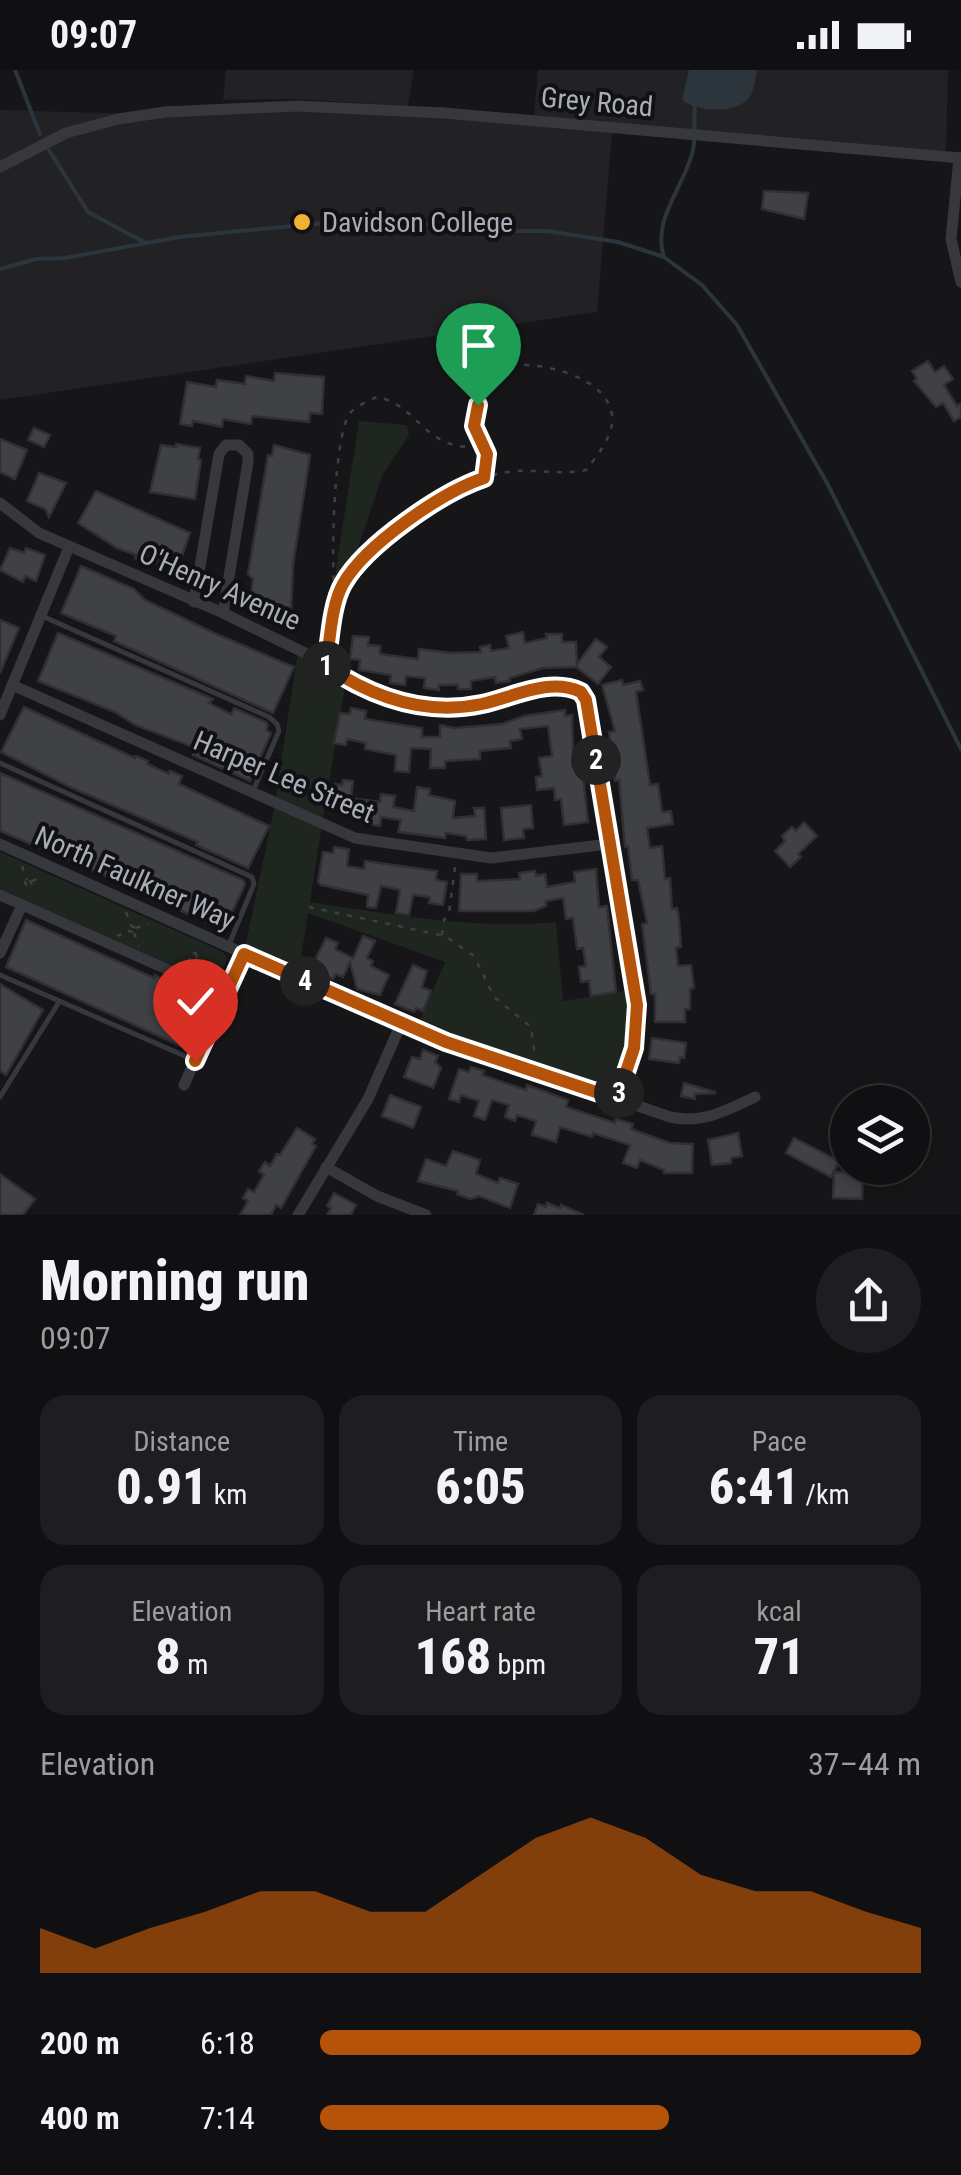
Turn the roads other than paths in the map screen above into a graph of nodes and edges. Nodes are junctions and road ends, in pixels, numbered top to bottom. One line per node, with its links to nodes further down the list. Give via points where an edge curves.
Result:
1 (960, 158): 2 (street, Grey Road, via 297,106 118,118 66,133); 3 (street, via 950,239)
2 (0, 167)
3 (961, 282)
4 (0, 503): 5 (street, O'Henry Avenue, via 39,534)
5 (69, 547): 6 (street, O'Henry Avenue); 8 (street)
6 (194, 602): 7 (street, O'Henry Avenue); 7 (street, via 219,454 239,446 248,462)
7 (223, 613): 14 (street, O'Henry Avenue, via 372,694 421,706 458,708 557,686 581,692)
8 (42, 616): 9 (street); 12 (lane, via 269,717 279,731)
9 (12, 685): 10 (street); 12 (street, Harper Lee Street)
10 (0, 714)
11 (0, 763): 17 (lane, via 252,877)
12 (252, 792): 14 (street, Harper Lee Street, via 355,838 456,855 491,858)
13 (0, 844): 17 (street, North Faulkner Way)
14 (609, 844): 28 (street, O'Henry Avenue, via 638,1019)
15 (0, 895): 16 (street)
16 (22, 905): 18 (street); 21 (street)
17 (228, 947): 19 (street, North Faulkner Way)
18 (0, 953)
19 (244, 954): 21 (street); 23 (street, North Faulkner Way)
20 (0, 975): 22 (lane)
21 (225, 995): 24 (street)
22 (59, 1001): 24 (lane); 26 (lane)
23 (401, 1024): 28 (street, North Faulkner Way); 29 (street, via 368,1100)
24 (195, 1061): 25 (street)
25 (184, 1085)
26 (0, 1097)
27 (755, 1097): 28 (street, North Faulkner Way, via 696,1121)
28 (617, 1099)
29 (326, 1167): 30 (street); 31 (street)
30 (298, 1215)
31 (426, 1215)

